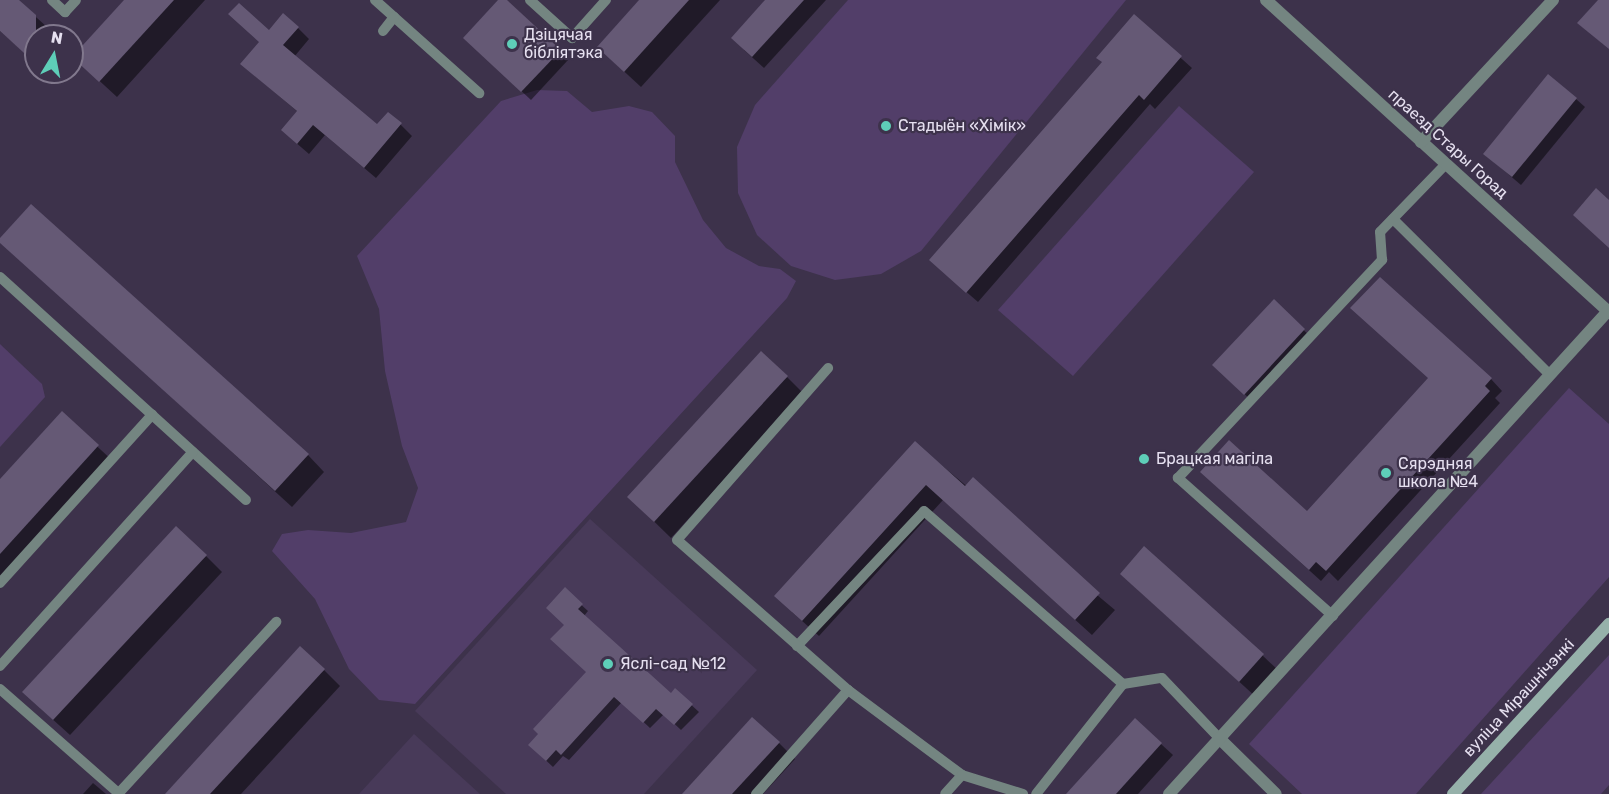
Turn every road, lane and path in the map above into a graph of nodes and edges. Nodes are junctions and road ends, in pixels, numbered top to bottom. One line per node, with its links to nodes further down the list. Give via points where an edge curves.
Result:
1 (52, 0): 2 (lane, via 65,12)
2 (76, 0)
3 (375, 0): 10 (lane)
4 (530, 0): 5 (lane, via 572,38)
5 (606, 0)
6 (1266, 0): 9 (street, праезд Стары Горад)
7 (1286, 0): 9 (street)
8 (1553, 0): 13 (street)
9 (1277, 10): 13 (street, праезд Стары Горад)
10 (394, 17): 11 (lane); 12 (lane)
11 (383, 31)
12 (479, 93)
13 (1421, 142): 14 (street, праезд Стары Горад)
14 (1446, 164): 15 (lane); 17 (street, праезд Стары Горад)
15 (1393, 219): 19 (lane); 24 (lane, via 1380,232 1383,260 1178,478)
16 (0, 277): 20 (lane)
17 (1608, 311): 19 (street)
18 (828, 368): 27 (lane, via 677,540)
19 (1550, 375): 24 (street)
20 (152, 415): 21 (lane); 23 (lane)
21 (193, 452): 22 (lane); 28 (lane)
22 (246, 500)
23 (0, 583)
24 (1333, 616): 32 (street)
25 (276, 622): 34 (lane)
26 (1609, 624): 41 (street, вуліца Мірашнічэнкі)
27 (797, 645): 29 (lane, via 924,511); 31 (lane)
28 (0, 666)
29 (1123, 684): 32 (lane, via 1162,678); 38 (lane)
30 (0, 689): 34 (lane)
31 (848, 690): 33 (lane); 35 (lane)
32 (1220, 739): 39 (street); 40 (street)
33 (962, 776): 36 (lane); 37 (lane)
34 (117, 793)
35 (756, 794)
36 (945, 794)
37 (1023, 794)
38 (1036, 794)
39 (1169, 794)
40 (1276, 794)
41 (1453, 794)

